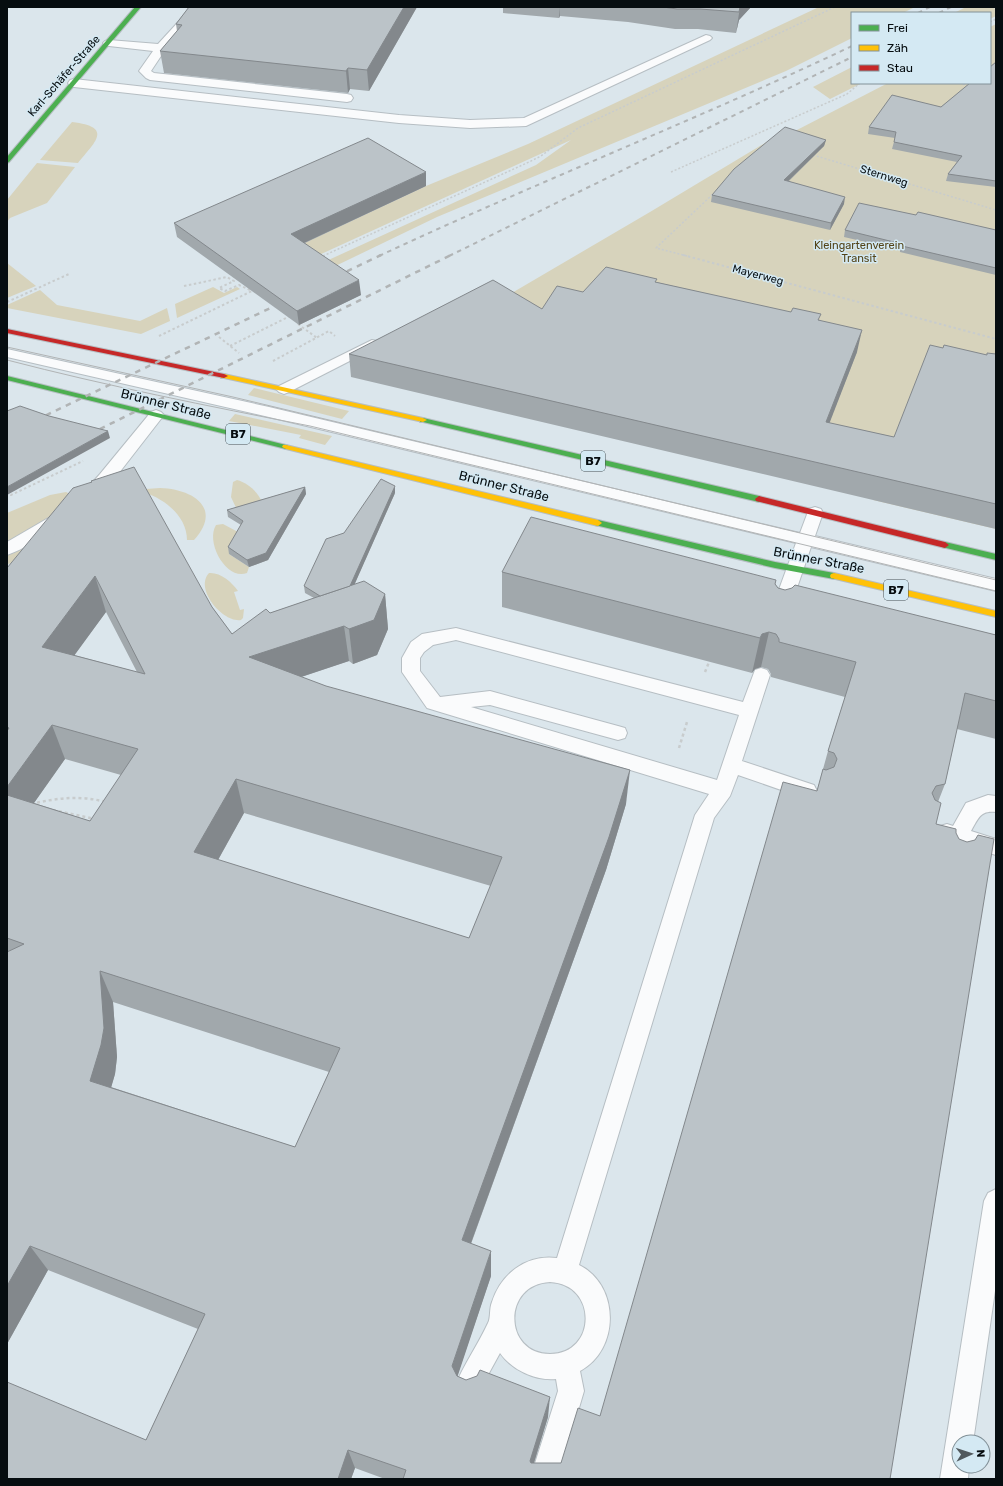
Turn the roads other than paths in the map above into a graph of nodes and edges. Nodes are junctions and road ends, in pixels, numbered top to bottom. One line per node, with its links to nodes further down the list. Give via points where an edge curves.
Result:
1 (138, 7): 4 (main road, Karl-Schäfer-Straße)
2 (198, 7): 5 (lane)
3 (706, 38): 6 (lane, via 526,122 470,124 399,119)
4 (109, 43): 5 (lane); 6 (main road, Karl-Schäfer-Straße)
5 (161, 48): 7 (lane, via 145,71 150,76)
6 (74, 83): 8 (main road, Karl-Schäfer-Straße)
7 (347, 98)
8 (7, 161)
9 (7, 331): 13 (main road, B7)
10 (385, 338): 13 (lane)
11 (7, 353): 16 (lane, via 285,416)
12 (7, 378): 14 (main road, Brünner Straße / B7)
13 (284, 389): 15 (main road, B7)
14 (156, 414): 17 (lane, via 106,478 74,508); 19 (main road, Brünner Straße / B7, via 700,548)
15 (815, 513): 16 (lane); 18 (main road, B7)
16 (806, 540): 19 (lane); 20 (lane)
17 (7, 549)
18 (996, 557)
19 (796, 569): 21 (main road, Brünner Straße / B7, via 864,582); 22 (lane)
20 (996, 585)
21 (996, 614)
22 (778, 618)
23 (761, 675): 25 (lane)
24 (434, 703): 25 (lane, via 411,672 411,658 417,647 428,639 456,634); 26 (lane, via 490,698); 28 (lane)
25 (748, 710): 27 (lane)
26 (618, 734)
27 (731, 765): 28 (lane); 29 (lane)
28 (723, 790): 36 (lane, via 705,815)
29 (816, 794)
30 (996, 804): 32 (lane, via 988,803 973,809)
31 (930, 827): 32 (lane)
32 (958, 836): 33 (lane); 34 (lane)
33 (996, 846)
34 (954, 865)
35 (996, 1201): 40 (lane)
36 (565, 1271): 37 (lane, via 548,1268 533,1271 520,1278 509,1291 502,1306); 38 (lane, via 578,1279 588,1290 596,1305 598,1320 595,1336 587,1350 575,1361)
37 (502, 1323): 38 (lane, via 507,1339 516,1353 530,1363 545,1367 561,1367); 39 (lane)
38 (566, 1364): 41 (lane, via 571,1391)
39 (468, 1386)
40 (961, 1434)
41 (544, 1479)

